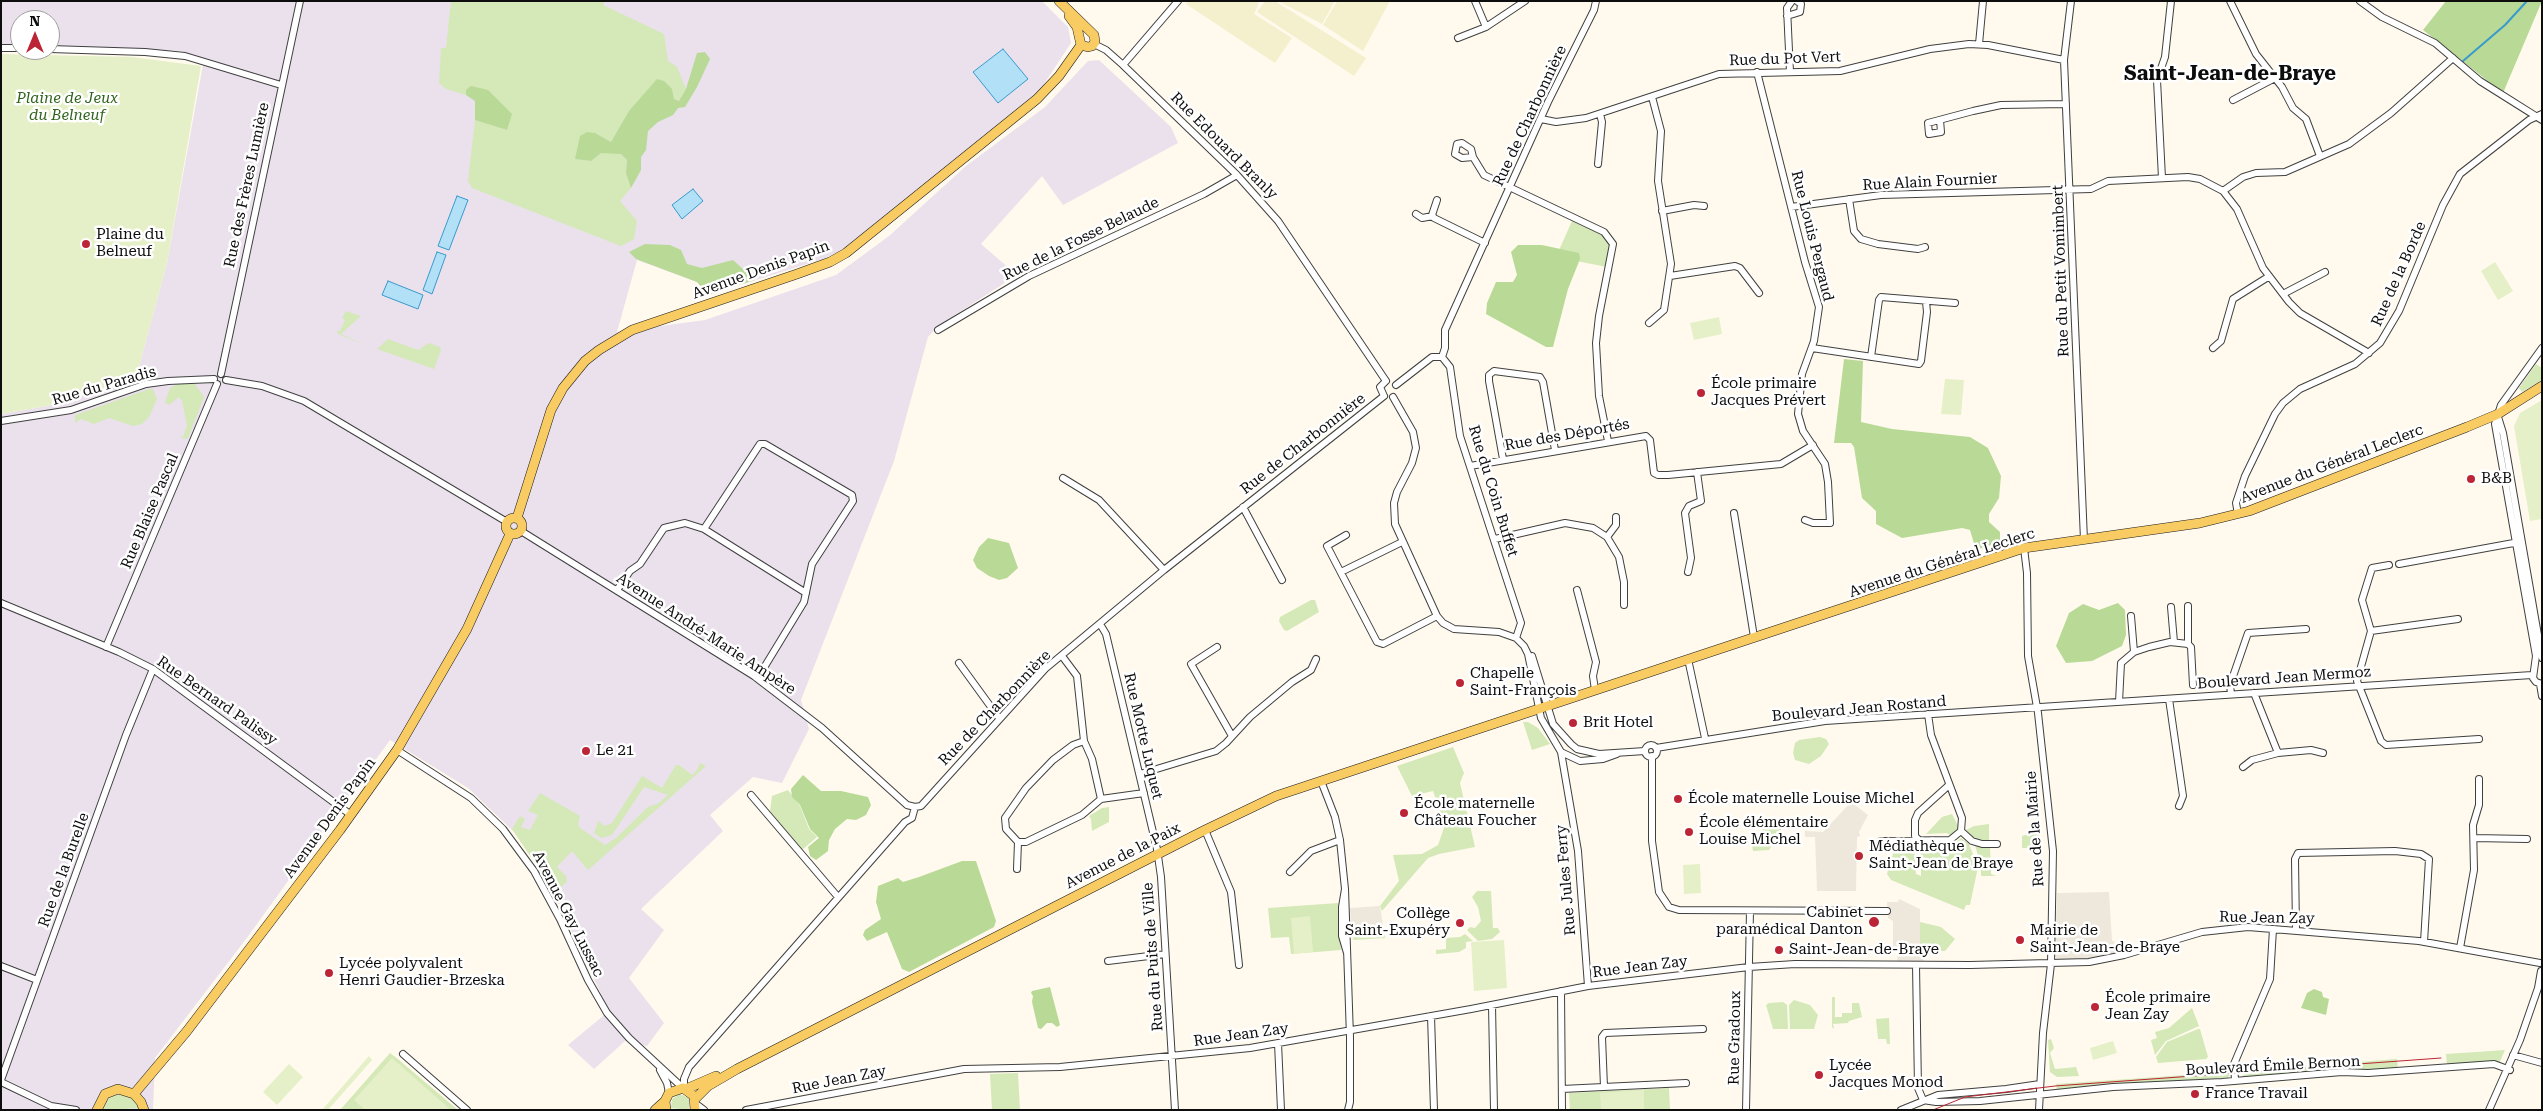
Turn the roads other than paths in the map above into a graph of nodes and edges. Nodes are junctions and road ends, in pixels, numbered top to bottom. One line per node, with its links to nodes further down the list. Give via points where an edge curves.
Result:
1 (300, 1): 28 (street, Rue des Frères Lumière)
2 (1058, 1): 16 (main road); 18 (main road, via 1077,27)
3 (1178, 1): 24 (street)
4 (1475, 1): 15 (street)
5 (1526, 1): 15 (street)
6 (1792, 1): 14 (street, via 1787,5)
7 (1797, 1): 14 (street, via 1801,4 1800,12)
8 (1983, 1): 20 (street)
9 (2071, 1): 23 (street, Rue du Petit Vomimbert)
10 (2171, 1): 42 (street, via 2164,57 2157,80)
11 (2230, 1): 27 (street, via 2256,54)
12 (2360, 1): 22 (street, via 2382,17 2435,43)
13 (1595, 2): 35 (street, Rue de Charbonnière)
14 (1788, 16): 26 (street)
15 (1486, 27): 17 (street)
16 (1091, 32): 18 (main road, via 1085,31); 19 (main road, via 1095,37)
17 (1458, 38)
18 (1080, 40): 19 (main road, via 1088,47); 91 (main road, Avenue Denis Papin, via 1059,76 1036,100 846,252 830,262 632,330 585,361 562,388 552,410)
19 (1094, 44): 24 (street, Rue Edouard Branly)
20 (1979, 44): 23 (street, Rue du Pot Vert); 26 (street, Rue du Pot Vert, via 1930,49 1840,71)
21 (60, 49): 28 (street, via 185,56)
22 (2453, 58): 34 (street, via 2480,81); 38 (street, via 2356,140)
23 (2064, 60): 31 (street, Rue du Petit Vomimbert)
24 (1123, 65): 41 (street, Rue Edouard Branly)
25 (1757, 72): 26 (street, Rue du Pot Vert); 29 (street, Rue du Pot Vert, via 1719,74); 49 (street, Rue Louis Pergaud)
26 (1790, 72)
27 (2275, 78): 30 (street); 38 (street, via 2293,108 2306,119)
28 (281, 85): 70 (street, Rue des Frères Lumière)
29 (1652, 97): 32 (street, Rue du Pot Vert); 50 (street, via 1661,131 1658,171)
30 (2233, 100)
31 (2066, 104): 36 (street, via 2001,105); 44 (street, Rue du Petit Vomimbert)
32 (1600, 114): 35 (street, Rue du Pot Vert, via 1556,122); 40 (street)
33 (2542, 114): 34 (street, Rue de la Borde)
34 (2534, 117): 37 (street); 66 (street, Rue de la Borde, via 2460,174 2443,206 2399,311 2380,343)
35 (1541, 119): 43 (street, Rue de Charbonnière)
36 (1940, 120)
37 (2542, 120)
38 (2320, 156): 45 (street, via 2285,172 2243,177)
39 (1473, 157): 43 (street, via 1484,175)
40 (1598, 164)
41 (1237, 175): 63 (street, Rue de la Fosse Belaude, via 1204,194 1028,276); 72 (street, Rue Edouard Branly, via 1278,221)
42 (2162, 178): 44 (street, Rue Alain Fournier, via 2108,181 2091,189); 45 (street, Rue Alain Fournier, via 2200,179)
43 (1510, 188): 53 (street, Rue de Charbonnière); 80 (street, via 1604,232 1613,244 1596,343 1599,396)
44 (2070, 190): 46 (street, Rue Alain Fournier, via 1881,195); 100 (street, Rue du Petit Vomimbert)
45 (2223, 191): 57 (street, via 2239,212)
46 (1849, 199): 49 (street, Rue Alain Fournier); 54 (street, via 1854,231 1861,239 1918,249)
47 (1437, 200): 52 (street)
48 (1704, 206): 50 (street)
49 (1791, 207): 64 (street, Rue Louis Pergaud, via 1818,300)
50 (1662, 210): 56 (street)
51 (1416, 214): 52 (street, via 1422,218)
52 (1433, 216): 53 (street)
53 (1485, 243): 68 (street, Rue de Charbonnière, via 1446,328)
54 (1925, 246)
55 (2325, 272): 59 (street)
56 (1670, 276): 58 (street, via 1735,266); 62 (street, via 1664,310)
57 (2268, 277): 59 (street); 65 (street, via 2233,299 2221,341)
58 (1759, 293)
59 (2283, 294): 66 (street, via 2300,313)
60 (1926, 302): 61 (street); 69 (street, via 1881,297); 69 (street, via 1920,362)
61 (1955, 303)
62 (1649, 323)
63 (938, 330)
64 (1812, 348): 69 (street); 81 (street, Rue Louis Pergaud, via 1802,374 1798,414 1800,426)
65 (2212, 348)
66 (2369, 353): 89 (street, Rue de la Borde, via 2340,372 2300,390 2283,403 2246,476 2236,503)
67 (2540, 354): 78 (street, via 2501,405)
68 (1442, 356): 74 (street, via 1432,357); 84 (street, Rue du Coin Buffet, via 1451,370 1460,436)
69 (1871, 357)
70 (221, 374): 71 (street); 73 (street, via 216,375)
71 (226, 380): 73 (street, via 223,385); 93 (street, via 262,386 304,401)
72 (1386, 381): 74 (street); 76 (street, via 1380,387)
73 (216, 382): 79 (street, Rue du Paradis, via 168,380 146,384 75,410); 127 (street, Rue Blaise Pascal)
74 (1396, 385): 77 (street)
75 (2542, 386): 78 (main road, Avenue du Général Leclerc)
76 (1384, 396): 77 (street); 87 (street, Rue de Charbonnière)
77 (1393, 397): 101 (street, via 1413,432 1416,448 1412,463 1398,486 1394,503)
78 (2498, 415): 89 (main road, Avenue du Général Leclerc); 102 (street, via 2496,431)
79 (1, 421)
80 (1608, 441): 82 (street, Rue des Déportés); 85 (street, Rue des Déportés, via 1646,436 1650,440 1656,474)
81 (1813, 445): 85 (street, via 1781,464); 92 (street, Rue Louis Pergaud, via 1825,464 1830,523)
82 (1555, 450): 83 (street, Rue des Déportés); 83 (street, via 1544,382 1540,377 1494,371 1489,374 1489,381)
83 (1503, 458): 84 (street, Rue des Déportés)
84 (1470, 466): 99 (street, Rue du Coin Buffet)
85 (1697, 472): 108 (street, via 1701,501 1689,506 1684,513 1690,558)
86 (1063, 478): 106 (street, via 1099,500)
87 (1243, 507): 106 (street, Rue de Charbonnière); 109 (street)
88 (1734, 513): 124 (street)
89 (2238, 514): 100 (main road, Avenue du Général Leclerc, via 2200,523)
90 (1616, 517): 98 (street, via 1616,525)
91 (517, 518): 93 (main road); 95 (main road, via 522,524)
92 (1805, 520)
93 (507, 522): 96 (main road, via 506,529)
94 (704, 529): 110 (street, via 685,523 664,528 640,564 630,571); 112 (street); 112 (street, via 760,444 852,495 853,501 812,564)
95 (521, 531): 96 (main road); 110 (street, Avenue André-Marie Ampère)
96 (510, 534): 158 (main road, Avenue Denis Papin, via 467,629)
97 (1346, 535): 107 (street, via 1326,546)
98 (1607, 537): 99 (street, via 1593,528 1566,523); 114 (street, via 1619,557)
99 (1494, 539): 123 (street, Rue du Coin Buffet, via 1521,623)
100 (2084, 540): 103 (main road, Avenue du Général Leclerc)
101 (1402, 542): 107 (street); 117 (street)
102 (2519, 542): 104 (street); 131 (street); 135 (street)
103 (2024, 548): 124 (main road, Avenue du Général Leclerc); 148 (street, Rue de la Mairie, via 2028,656)
104 (2399, 564)
105 (2389, 565): 122 (street, via 2372,568 2362,600)
106 (1164, 570): 120 (street, Rue de Charbonnière)
107 (1341, 572): 117 (street, via 1380,644)
108 (1688, 572)
109 (1282, 580)
110 (617, 590): 138 (street, Avenue André-Marie Ampère)
111 (1577, 590): 142 (street, via 1596,662)
112 (806, 593): 138 (street, via 804,602 765,666)
113 (1, 604): 127 (street, Rue Bernard Palissy)
114 (1624, 605)
115 (2188, 606): 126 (street)
116 (2171, 607): 125 (street)
117 (1438, 616): 123 (street, via 1454,629 1488,630)
118 (2131, 616): 129 (street)
119 (2458, 619): 122 (street)
120 (1100, 624): 130 (street, Rue de Charbonnière); 168 (street, Rue Motte Luquet, via 1106,634)
121 (2306, 629): 144 (street, via 2248,633 2230,685)
122 (2371, 631): 141 (street)
123 (1518, 636): 149 (street, Rue du Coin Buffet, via 1527,650)
124 (1754, 637): 132 (main road, Avenue du Général Leclerc)
125 (2174, 642): 126 (street); 129 (street)
126 (2188, 644): 139 (street, via 2191,647)
127 (106, 647): 136 (street, Rue Bernard Palissy)
128 (1217, 647): 152 (street, via 1191,664)
129 (2134, 652): 147 (street, via 2121,663)
130 (1062, 656): 151 (street, Rue de Charbonnière, via 1045,669); 155 (street, via 1077,676)
131 (2542, 658)
132 (1688, 659): 142 (main road, Avenue du Général Leclerc); 153 (street)
133 (1316, 660): 152 (street, via 1312,670 1250,716)
134 (959, 663): 151 (street)
135 (2539, 667): 137 (street)
136 (153, 669): 177 (street, Rue Bernard Palissy); 206 (street, Rue de la Burelle)
137 (2532, 675): 140 (street); 141 (street, Boulevard Jean Mermoz)
138 (754, 676): 176 (street, Avenue André-Marie Ampère, via 822,728 907,805)
139 (2193, 684)
140 (2541, 684): 145 (street)
141 (2358, 686): 143 (street, Boulevard Jean Mermoz); 154 (street, via 2381,741 2386,745)
142 (1595, 690): 149 (main road, Avenue du Général Leclerc)
143 (2254, 693): 144 (street, Boulevard Jean Mermoz); 161 (street)
144 (2231, 694): 146 (street, Boulevard Jean Mermoz)
145 (2542, 696)
146 (2169, 699): 147 (street, Boulevard Jean Mermoz); 175 (street, via 2183,796)
147 (2118, 702): 148 (street, Boulevard Jean Mermoz)
148 (2036, 706): 150 (street, Boulevard Jean Rostand); 200 (street, Rue de la Mairie, via 2053,851)
149 (1543, 708): 156 (street); 160 (street, via 1541,718); 170 (main road, Avenue de la Paix)
150 (1928, 714): 153 (street, Boulevard Jean Rostand, via 1825,721); 171 (street, via 1931,735)
151 (999, 718): 176 (street, Rue de Charbonnière, via 921,806)
152 (1232, 736): 168 (street, via 1216,751)
153 (1705, 738): 157 (street, Boulevard Jean Rostand)
154 (2479, 740)
155 (1084, 741): 174 (street); 184 (street, via 1072,745 1053,760 1007,813 1006,829)
156 (1573, 746): 163 (street, via 1591,753); 165 (street, Rue Jules Ferry)
157 (1656, 748): 159 (street, via 1650,745); 164 (street)
158 (397, 750): 177 (main road, Avenue Denis Papin); 219 (street, Avenue Gay Lussac, via 471,798 520,849 560,919 600,1002)
159 (1645, 751): 163 (street); 164 (street)
160 (1561, 752): 165 (street); 167 (street, Rue Jules Ferry)
161 (2278, 753): 162 (street, via 2311,750); 166 (street, via 2252,760)
162 (2323, 753)
163 (1617, 754): 165 (street, via 1590,762)
164 (1652, 756): 191 (street, via 1652,836 1662,900 1679,910)
165 (1570, 758): 167 (street, Rue Jules Ferry)
166 (2243, 767)
167 (1566, 773): 207 (street, Rue Jules Ferry, via 1578,851)
168 (1140, 774): 172 (street, Rue Motte Luquet)
169 (2480, 778): 180 (street)
170 (1321, 782): 178 (main road, Avenue de la Paix, via 1276,796); 182 (street)
171 (1948, 786): 179 (street, via 1961,816); 183 (street, via 1918,813 1915,820)
172 (1144, 793): 174 (street); 187 (street, Rue Motte Luquet)
173 (750, 795): 190 (street, via 760,801)
174 (1102, 799): 184 (street, via 1082,815 1026,842)
175 (2179, 806)
176 (914, 807): 190 (street, Rue de Charbonnière, via 912,818)
177 (351, 814): 229 (main road, Avenue Denis Papin, via 187,1031)
178 (1206, 830): 187 (main road, Avenue de la Paix); 201 (street, via 1231,892)
179 (1961, 831): 183 (street, via 1950,840); 186 (street, via 1972,841)
180 (2474, 838): 181 (street); 196 (street, via 2474,870)
181 (2527, 839)
182 (1340, 840): 189 (street, via 1312,851); 212 (street)
183 (1919, 840): 185 (street)
184 (1018, 842): 188 (street)
185 (1880, 842)
186 (1997, 844)
187 (1157, 855): 197 (street, Rue du Puits de Ville); 220 (main road, Avenue de la Paix)
188 (1017, 869)
189 (1290, 872)
190 (838, 897): 227 (street, Rue de Charbonnière, via 689,1068)
191 (1750, 911): 192 (street); 204 (street, Rue Gradoux)
192 (1888, 911)
193 (2273, 929): 194 (street, Rue Jean Zay); 200 (street, Rue Jean Zay, via 2221,928 2104,960); 222 (street, via 2270,979 2234,1064)
194 (2296, 930): 195 (street, Rue Jean Zay); 195 (street, via 2295,859 2298,853 2395,851 2425,855 2429,859)
195 (2424, 942): 196 (street, Rue Jean Zay)
196 (2460, 948): 199 (street, Rue Jean Zay)
197 (1165, 954): 198 (street); 217 (street, Rue du Puits de Ville)
198 (1108, 960)
199 (2541, 962): 205 (street)
200 (2051, 964): 202 (street, Rue Jean Zay); 225 (street, Rue de la Mairie)
201 (1239, 965)
202 (1916, 965): 204 (street, Rue Jean Zay); 231 (street, via 1918,1088)
203 (1, 966): 206 (street)
204 (1749, 967): 207 (street, Rue Jean Zay); 246 (street, Rue Gradoux)
205 (2541, 971): 216 (street)
206 (37, 980): 223 (street, Rue de la Burelle)
207 (1588, 986): 209 (street, Rue Jean Zay)
208 (2542, 990): 216 (street)
209 (1561, 991): 210 (street, Rue Jean Zay); 228 (street)
210 (1492, 1005): 211 (street, Rue Jean Zay); 244 (street)
211 (1431, 1016): 212 (street, Rue Jean Zay); 243 (street)
212 (1350, 1029): 214 (street, Rue Jean Zay); 242 (street)
213 (1703, 1029): 226 (street, via 1605,1033 1602,1037)
214 (1278, 1043): 217 (street, Rue Jean Zay); 241 (street)
215 (403, 1054): 237 (street)
216 (2515, 1056): 218 (street); 221 (street)
217 (1173, 1057): 239 (street, Rue Jean Zay, via 1060,1067 964,1069); 240 (street, Rue du Puits de Ville)
218 (2542, 1063)
219 (656, 1065): 227 (street, Avenue Gay Lussac); 232 (street, Avenue Gay Lussac, via 668,1083)
220 (737, 1069): 227 (main road, Avenue de la Paix); 233 (main road, Avenue de la Paix, via 708,1086)
221 (2508, 1070): 222 (street, Boulevard Émile Bernon, via 2494,1064); 249 (street)
222 (2235, 1080): 230 (street, Boulevard Émile Bernon)
223 (1, 1081): 234 (street, via 51,1106)
224 (1686, 1083): 226 (street)
225 (2040, 1084): 230 (street, Rue de la Mairie); 231 (street, via 1938,1094)
226 (1604, 1087): 228 (street)
227 (684, 1089): 232 (main road, Avenue de la Paix); 233 (main road)
228 (1562, 1089): 245 (street)
229 (134, 1094): 235 (main road, via 127,1090 113,1090 101,1099); 236 (main road)
230 (2039, 1094): 231 (street, Boulevard Émile Bernon, via 1980,1101); 248 (street, Rue de la Mairie)
231 (1923, 1100): 247 (street)
232 (667, 1101): 238 (main road)
233 (698, 1106)
234 (76, 1110)
235 (97, 1110)
236 (144, 1110)
237 (467, 1110)
238 (655, 1110)
239 (746, 1110)
240 (1175, 1110)
241 (1282, 1110)
242 (1348, 1110)
243 (1434, 1110)
244 (1494, 1110)
245 (1562, 1110)
246 (1746, 1110)
247 (1901, 1110)
248 (2039, 1110)
249 (2490, 1110)

